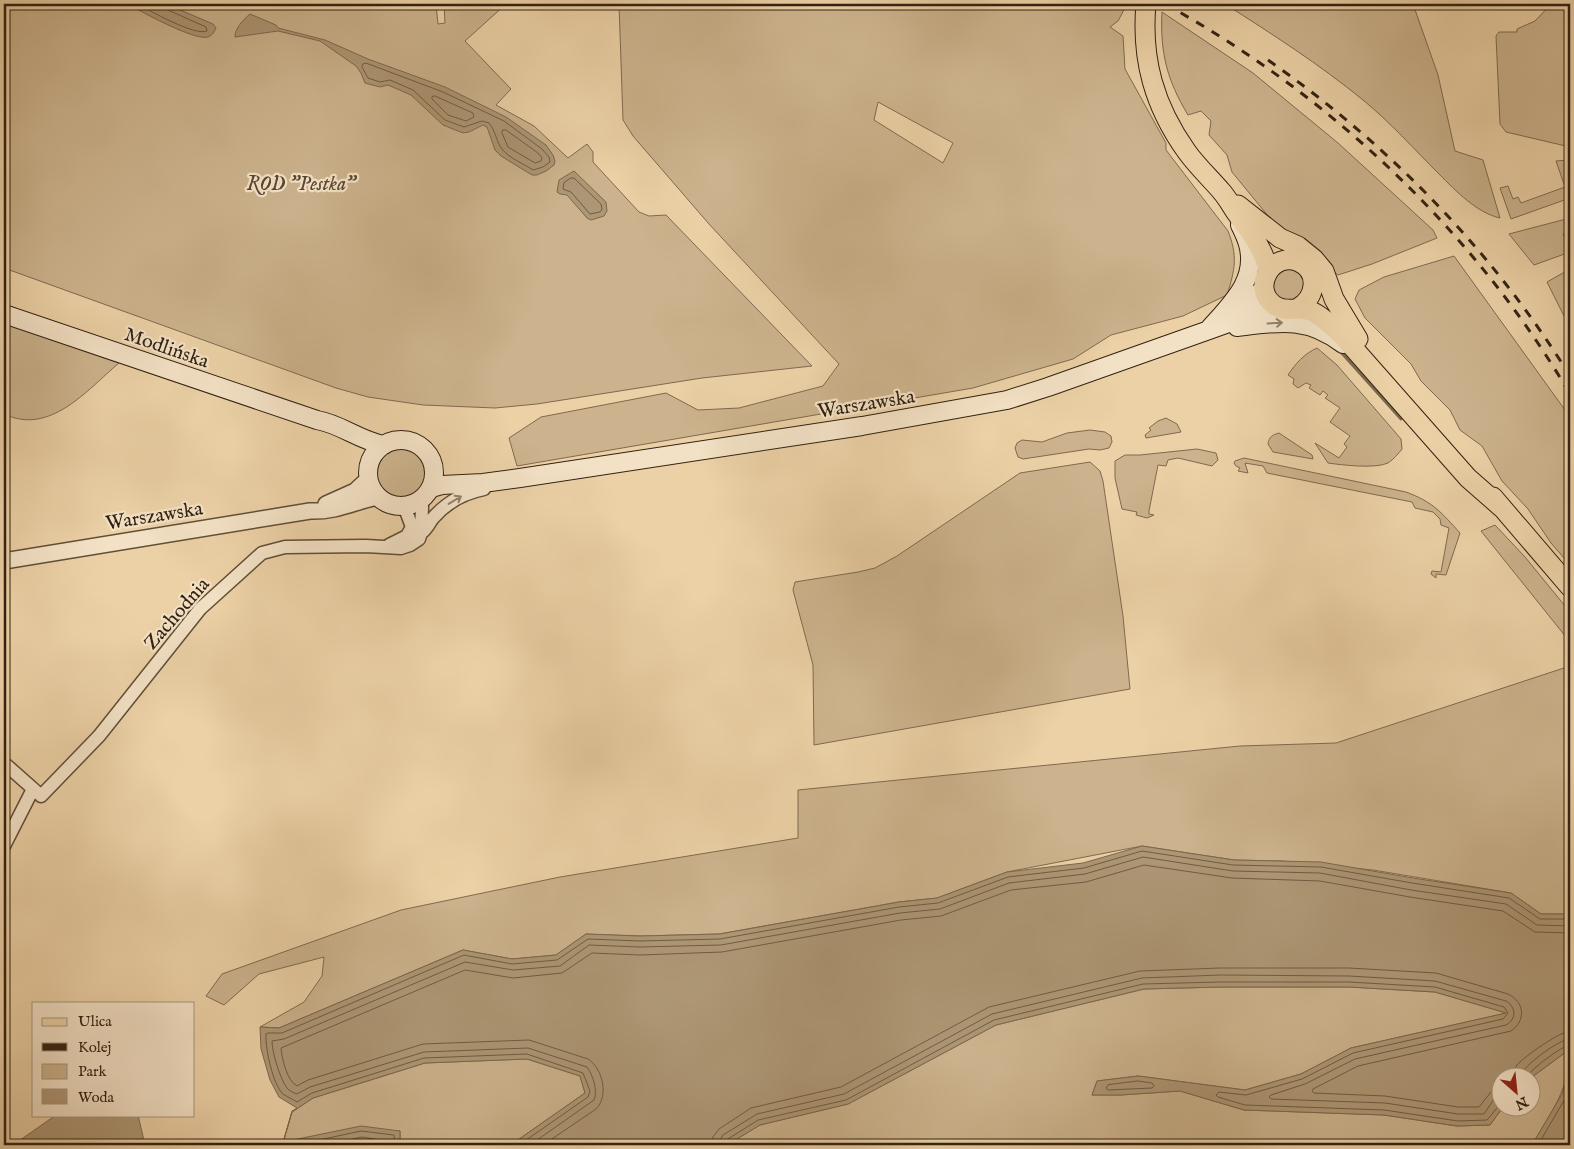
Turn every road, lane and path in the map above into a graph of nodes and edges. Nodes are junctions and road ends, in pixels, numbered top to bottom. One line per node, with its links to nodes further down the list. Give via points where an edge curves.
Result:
1 (1146, 4): 2 (main road, via 1146,43 1155,94 1187,152)
2 (1232, 204): 3 (main road); 4 (main road, via 1267,261); 9 (main road, via 1248,244 1248,277 1239,295); 10 (main road, via 1314,259)
3 (1284, 260): 4 (main road); 5 (main road, via 1297,261 1308,269 1314,281)
4 (1268, 271): 6 (main road, via 1265,276)
5 (1313, 290): 7 (main road, via 1309,300); 10 (main road)
6 (1269, 297): 7 (main road, via 1286,310); 9 (main road, Warszawska)
7 (1298, 308): 11 (main road, via 1323,318)
8 (4, 314): 12 (main road, Modlińska)
9 (1209, 330): 11 (main road, one-way to 11, via 1261,323 1297,323 1332,335); 16 (main road, Warszawska, via 1007,400 862,426)
10 (1358, 339): 20 (main road, via 1440,426)
11 (1368, 364): 20 (main road, via 1468,478)
12 (317, 420): 13 (main road, Modlińska, via 331,422 368,441); 15 (main road, Modlińska, via 356,449)
13 (384, 445): 14 (main road, via 400,440 417,444 429,455); 15 (main road, via 377,450)
14 (433, 466): 16 (main road, Warszawska, via 451,472); 17 (main road, via 434,480)
15 (369, 472): 18 (main road); 21 (street, Warszawska, via 355,491)
16 (520, 478): 17 (main road, Warszawska, via 442,485); 22 (street, Zachodnia, one-way to 16, via 454,498)
17 (425, 494): 19 (main road, via 411,505); 22 (street)
18 (378, 497): 19 (main road); 21 (street, Warszawska, via 343,508)
19 (400, 506): 23 (street, Zachodnia, via 406,511 412,527 407,536)
20 (1501, 507): 27 (main road)
21 (310, 511): 24 (street, Warszawska)
22 (421, 533): 23 (street, Zachodnia, via 410,545 401,548)
23 (386, 546): 29 (street, Zachodnia, via 285,547 262,553 200,609 100,736)
24 (24, 557): 25 (street, Warszawska); 26 (street)
25 (4, 561)
26 (4, 568)
27 (1570, 587)
28 (4, 763): 29 (street)
29 (40, 795): 30 (street, Zachodnia)
30 (4, 846)

